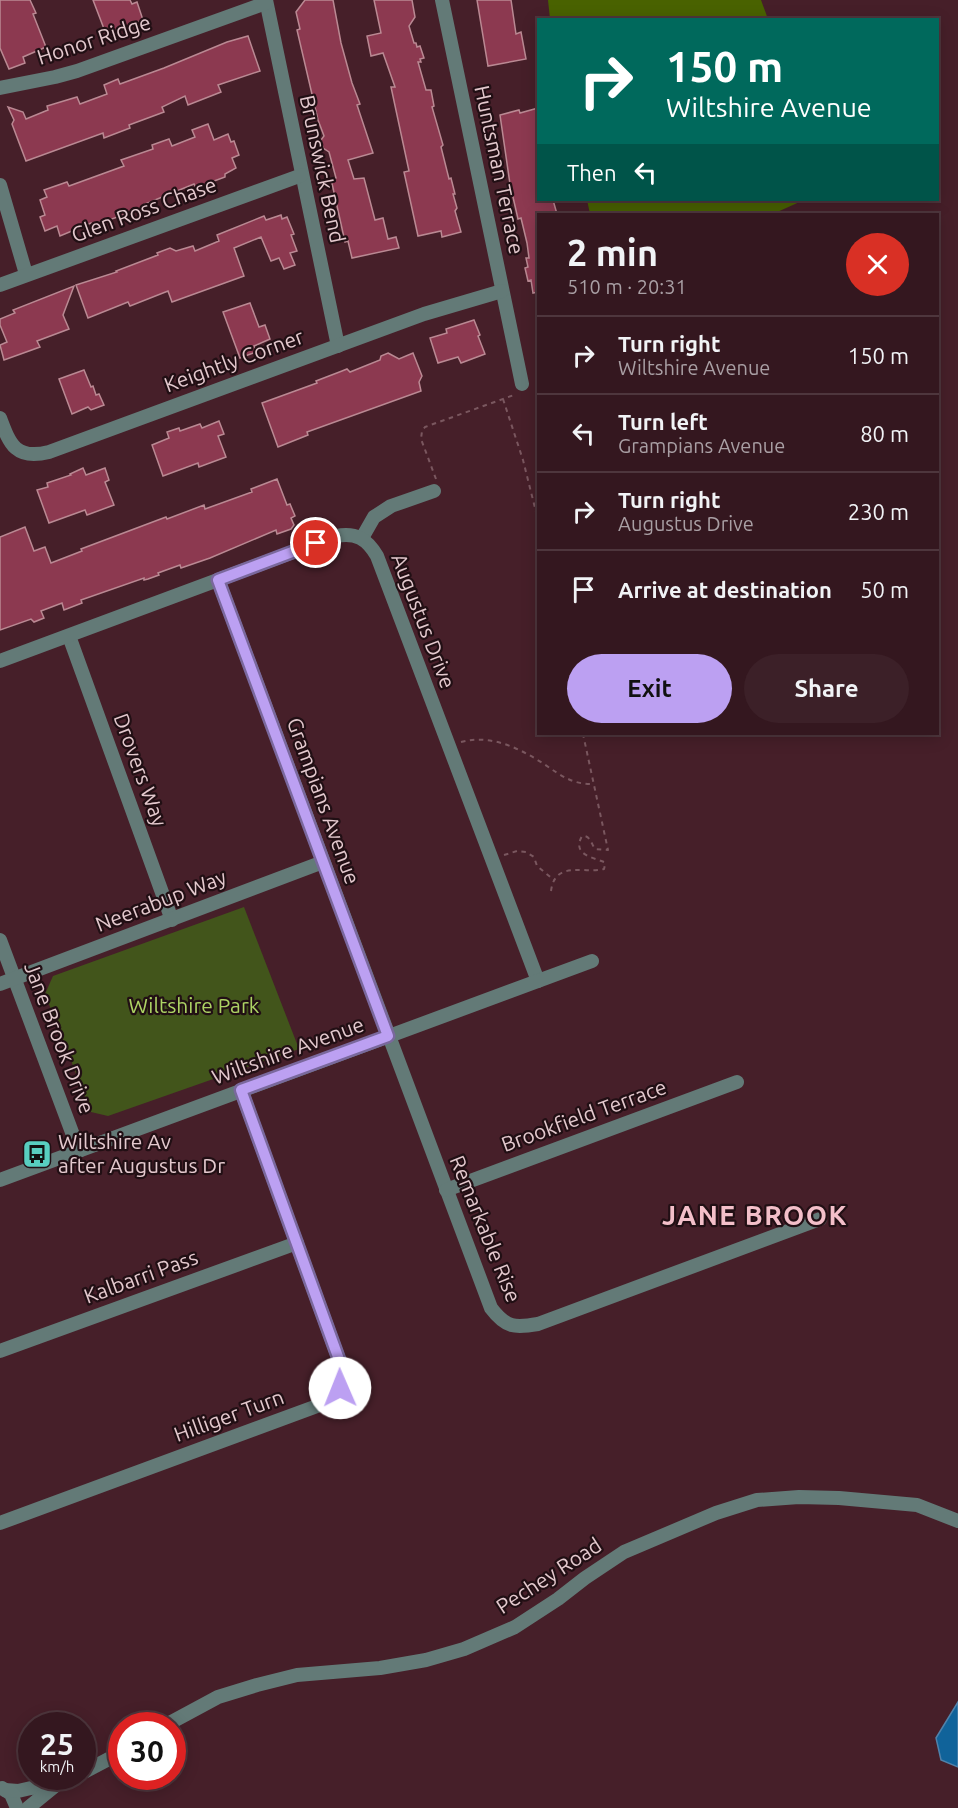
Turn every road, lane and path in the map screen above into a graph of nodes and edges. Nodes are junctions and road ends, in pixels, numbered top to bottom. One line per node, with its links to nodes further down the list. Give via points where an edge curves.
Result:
1 (442, 0): 8 (street, Huntsman Terrace)
2 (266, 2): 3 (street, Honor Ridge, via 77,71); 4 (street, Brunswick Bend)
3 (0, 88)
4 (302, 175): 6 (street, Glen Ross Chase); 9 (street, Brunswick Bend)
5 (0, 184): 6 (street)
6 (26, 274): 7 (street, Glen Ross Chase)
7 (0, 285)
8 (502, 291): 9 (street, Keightly Corner); 10 (street, Huntsman Terrace)
9 (338, 346): 12 (street, Keightly Corner, via 36,456 15,448)
10 (519, 389): 11 (path)
11 (503, 399): 13 (path, via 422,431); 14 (path)
12 (0, 418)
13 (435, 487): 15 (street, via 374,517)
14 (537, 516)
15 (362, 538): 16 (street, Augustus Drive, via 336,536); 30 (street, Augustus Drive, via 377,556)
16 (218, 580): 17 (street, Augustus Drive); 23 (street, Grampians Avenue)
17 (69, 636): 18 (street, Augustus Drive); 26 (street, Drovers Way)
18 (0, 661)
19 (584, 735): 21 (path)
20 (455, 744): 21 (path, via 481,740 514,746 560,776)
21 (594, 784): 24 (path, via 608,850 596,849 586,836 582,836 579,844 586,856 604,862 604,869 568,870)
22 (503, 855): 24 (path, via 526,852)
23 (323, 862): 26 (street, Neerabup Way); 32 (street, Grampians Avenue)
24 (554, 880): 25 (path)
25 (551, 891)
26 (171, 920): 29 (street, Neerabup Way)
27 (0, 940): 29 (street, Jane Brook Drive)
28 (591, 961): 30 (street, Wiltshire Avenue)
29 (14, 978): 31 (street, Neerabup Way); 35 (street, Jane Brook Drive)
30 (538, 981): 32 (street, Wiltshire Avenue)
31 (0, 984)
32 (388, 1036): 34 (street, Wiltshire Avenue); 37 (street, Remarkable Rise)
33 (737, 1082): 37 (street, Brookfield Terrace)
34 (241, 1090): 35 (street, Wiltshire Avenue); 39 (street, Hilliger Turn)
35 (79, 1150): 36 (street, Wiltshire Avenue)
36 (0, 1180)
37 (447, 1190): 38 (street, Remarkable Rise, via 491,1308 508,1325 523,1327)
38 (820, 1219)
39 (297, 1243): 40 (street, Kalbarri Pass); 42 (street, Hilliger Turn, via 341,1365 342,1381 332,1399)
40 (0, 1351)
41 (958, 1521): 43 (street, Pechey Road, via 917,1505 839,1498 756,1500 624,1552 514,1627 464,1649 380,1668 297,1675 218,1697)
42 (0, 1523)
43 (186, 1714)
44 (3, 1789): 45 (street); 47 (street, via 15,1800)
45 (22, 1790)
46 (50, 1790): 48 (street)
47 (17, 1808)
48 (28, 1808)

